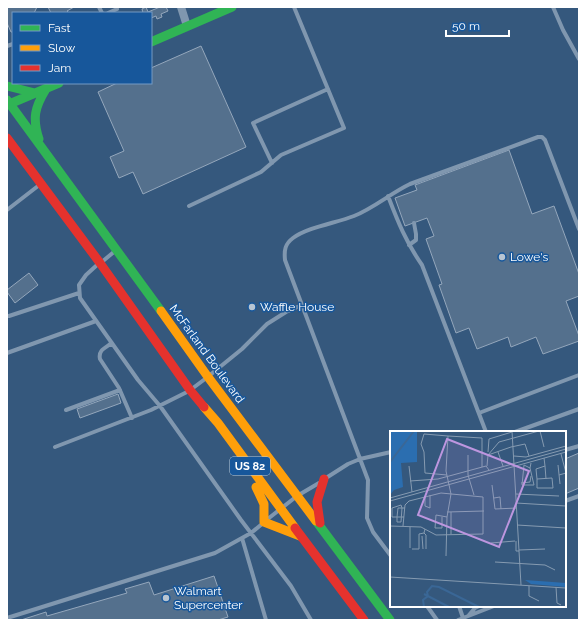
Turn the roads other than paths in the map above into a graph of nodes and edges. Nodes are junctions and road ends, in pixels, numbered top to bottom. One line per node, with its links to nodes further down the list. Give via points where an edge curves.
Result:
1 (181, 7): 5 (street)
2 (232, 7): 5 (main road)
3 (294, 7): 11 (lane)
4 (552, 7): 7 (lane)
5 (187, 26): 6 (main road)
6 (152, 42)
7 (579, 59)
8 (57, 84): 10 (main road)
9 (7, 86): 12 (main road)
10 (46, 89): 12 (main road); 15 (main road, via 37,104 34,117 36,131)
11 (328, 89): 16 (lane, via 344,128 281,155); 16 (lane, via 253,123)
12 (35, 93): 13 (main road)
13 (8, 103): 15 (main road, McFarland Boulevard / US 82)
14 (7, 138): 17 (main road, US 82)
15 (44, 151): 26 (main road, McFarland Boulevard / US 82)
16 (272, 163): 21 (lane, via 261,172)
17 (41, 184): 22 (lane); 27 (main road, US 82)
18 (401, 189): 19 (lane); 20 (lane); 24 (lane, via 538,137 545,140)
19 (403, 195)
20 (388, 196): 25 (lane); 29 (lane, via 354,215 301,234 287,244 285,260)
21 (189, 206)
22 (7, 210)
23 (414, 223): 25 (lane, via 416,240)
24 (579, 229)
25 (409, 245): 41 (lane, via 422,265)
26 (117, 250): 27 (lane); 35 (main road, McFarland Boulevard / US 82)
27 (100, 263): 28 (lane, via 79,284); 37 (main road, US 82)
28 (80, 293): 30 (lane); 31 (lane, via 80,298)
29 (302, 306): 35 (lane, via 267,324); 50 (lane)
30 (7, 316)
31 (96, 321): 32 (lane); 33 (lane)
32 (112, 343): 36 (lane, via 101,350 99,355); 38 (lane)
33 (7, 353)
34 (579, 375): 41 (lane)
35 (208, 377): 37 (lane); 52 (main road, McFarland Boulevard / US 82)
36 (120, 390): 40 (lane); 42 (lane)
37 (190, 390): 38 (lane); 43 (main road, US 82)
38 (160, 406): 42 (lane); 58 (lane)
39 (579, 409): 45 (lane)
40 (66, 410)
41 (479, 413): 44 (lane)
42 (132, 418): 47 (lane)
43 (218, 423): 55 (main road, US 82); 56 (main road, via 225,443 262,497 266,507)
44 (486, 431)
45 (524, 431)
46 (579, 446): 48 (lane)
47 (55, 447)
48 (566, 450)
49 (390, 452): 50 (lane)
50 (360, 459): 51 (lane); 61 (lane, via 368,480 367,518 373,532)
51 (324, 479): 52 (lane); 57 (main road, via 317,502)
52 (297, 496): 55 (lane); 57 (main road, McFarland Boulevard / US 82)
53 (579, 496): 54 (lane)
54 (566, 501)
55 (282, 509): 56 (lane); 59 (main road, US 82)
56 (264, 522): 58 (lane); 59 (main road)
57 (320, 526): 71 (main road, McFarland Boulevard / US 82)
58 (251, 533): 60 (lane); 69 (lane, via 291,586)
59 (301, 536): 70 (main road, US 82)
60 (242, 538): 67 (lane, via 215,553); 68 (lane)
61 (390, 555)
62 (428, 607): 72 (lane)
63 (459, 607): 66 (lane)
64 (477, 607): 66 (lane)
65 (491, 607): 66 (lane)
66 (465, 617): 73 (lane)
67 (7, 618)
68 (266, 620)
69 (311, 620)
70 (364, 620)
71 (390, 620)
72 (437, 620)
73 (458, 620)

